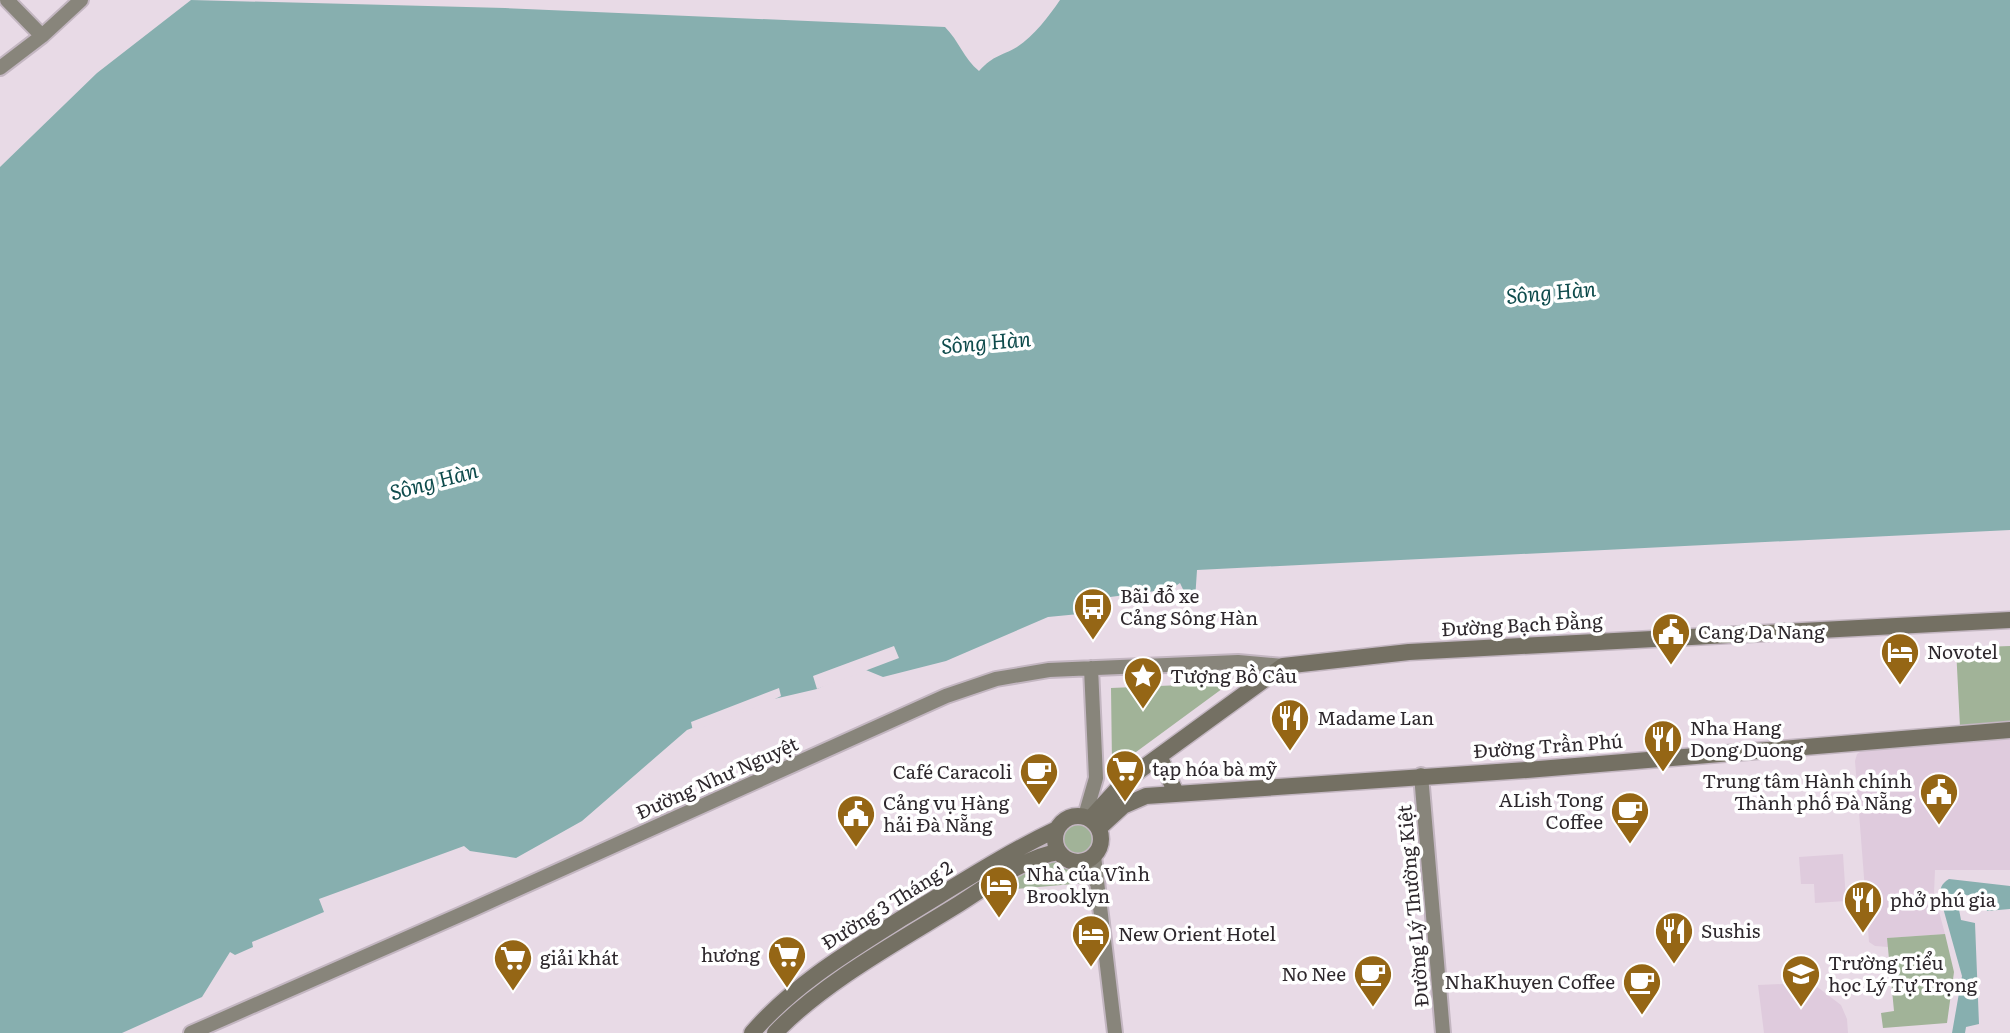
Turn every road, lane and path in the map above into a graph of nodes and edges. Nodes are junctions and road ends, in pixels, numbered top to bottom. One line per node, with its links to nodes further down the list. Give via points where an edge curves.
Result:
1 (7, 0): 3 (street)
2 (81, 0): 3 (street)
3 (42, 36): 4 (street)
4 (0, 68)
5 (2010, 620): 6 (main road, Đường Bạch Đằng, via 1409,652)
6 (1283, 666): 7 (street, Đường Như Nguyệt, via 1238,662); 9 (main road)
7 (1091, 668): 12 (street, via 1096,778); 16 (street, Đường Như Nguyệt, via 996,679 946,696)
8 (2010, 730): 10 (main road, Đường Trần Phú)
9 (1160, 758): 11 (main road); 12 (main road, via 1117,788)
10 (1421, 775): 11 (main road, Đường Trần Phú); 20 (street, Đường Lý Thường Kiệt)
11 (1176, 793): 12 (main road, Đường Trần Phú, via 1146,796)
12 (1091, 821): 13 (main road, via 1078,816 1066,819); 15 (main road, via 1101,843)
13 (1057, 830): 14 (main road); 17 (main road, Đường 3 Tháng 2, via 836,961 789,996)
14 (1059, 852): 15 (main road, via 1072,862); 18 (main road, Đường 3 Tháng 2, via 999,879 888,948 813,999)
15 (1087, 859): 19 (street, via 1096,882)
16 (191, 1033)
17 (752, 1033)
18 (775, 1033)
19 (1115, 1033)
20 (1443, 1033)

